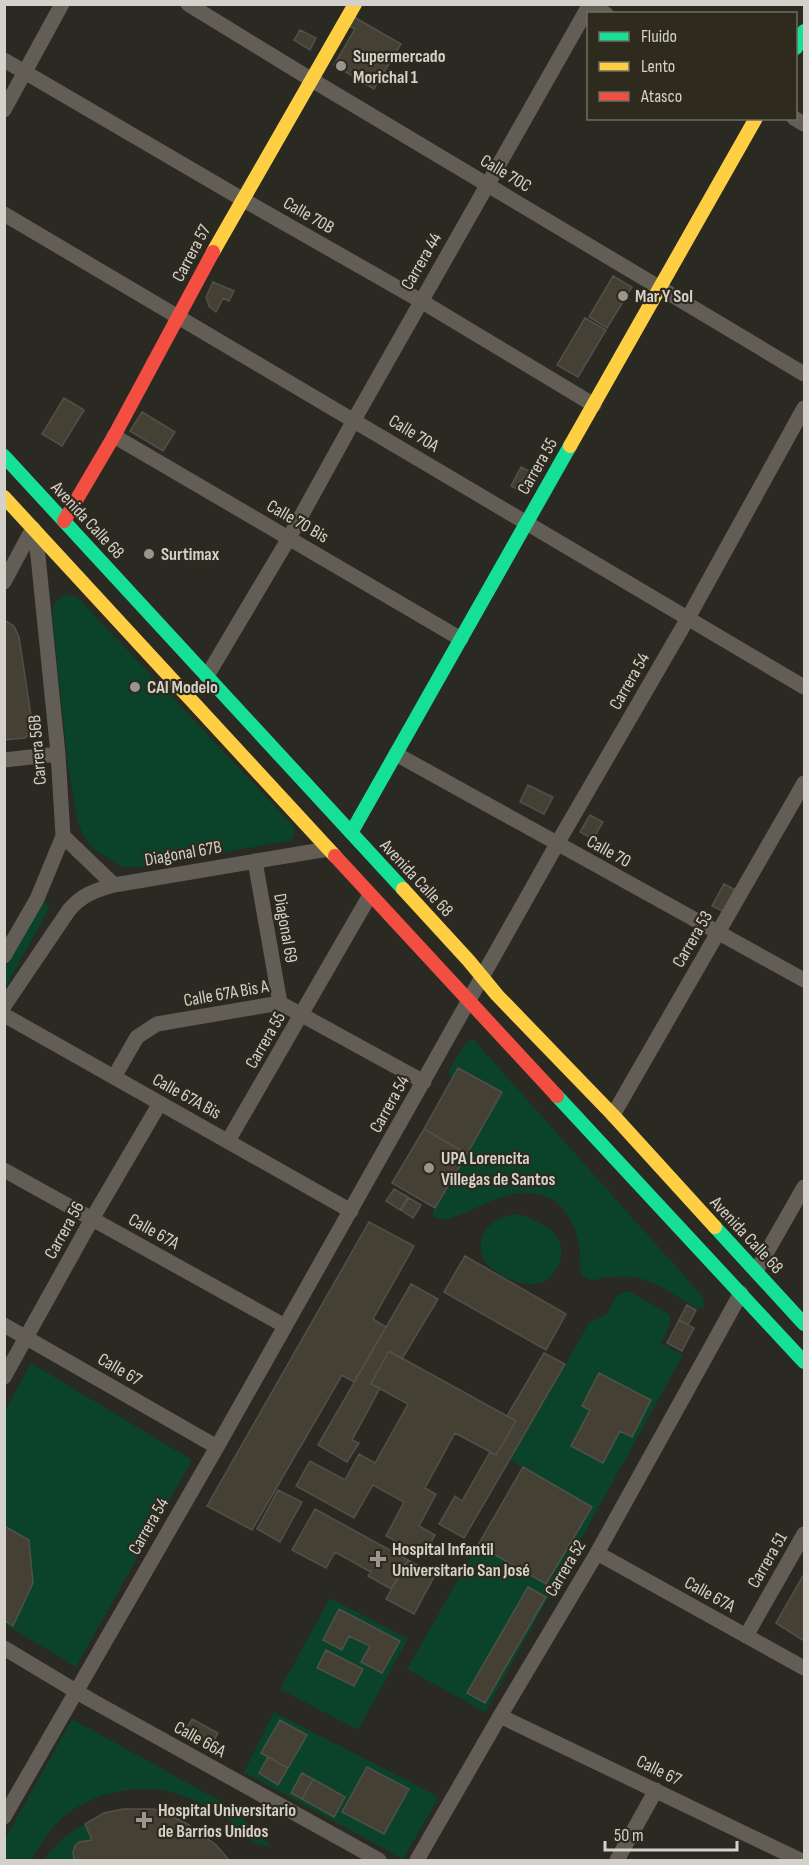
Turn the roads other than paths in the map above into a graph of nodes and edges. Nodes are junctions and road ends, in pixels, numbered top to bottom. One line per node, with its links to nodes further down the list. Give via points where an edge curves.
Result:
1 (62, 4): 6 (street)
2 (188, 4): 7 (street, Calle 70C)
3 (355, 4): 7 (main road, Carrera 57)
4 (590, 5): 10 (street, Carrera 44)
5 (4, 60): 6 (street, Calle 70B)
6 (26, 72): 8 (street); 11 (street, Calle 70B)
7 (312, 80): 10 (street, Calle 70C); 11 (main road, Carrera 57)
8 (4, 110)
9 (755, 120): 13 (main road, Carrera 55)
10 (487, 184): 13 (street, Calle 70C); 14 (street, Carrera 44)
11 (242, 199): 14 (street, Calle 70B); 15 (main road, Carrera 57)
12 (4, 214): 15 (street, Calle 70A)
13 (660, 288): 16 (street, Calle 70C); 17 (main road, Carrera 55)
14 (421, 301): 17 (street, Calle 70B); 19 (street, Carrera 44)
15 (179, 317): 19 (street, Calle 70A); 20 (main road, Carrera 57)
16 (804, 374)
17 (594, 405): 24 (main road, Carrera 55)
18 (804, 408): 28 (street, Carrera 54)
19 (354, 420): 24 (street, Calle 70A); 26 (street, Carrera 44)
20 (114, 436): 23 (main road, Carrera 57); 26 (street, Calle 70 Bis)
21 (4, 456): 23 (main road, Avenida Calle 68)
22 (4, 497): 25 (main road)
23 (64, 521): 30 (main road, Avenida Calle 68)
24 (527, 523): 28 (street, Calle 70A); 29 (main road, Carrera 55)
25 (33, 528): 27 (street); 32 (street, Carrera 56B); 39 (main road)
26 (289, 538): 29 (street, Calle 70 Bis); 30 (street)
27 (4, 582)
28 (688, 618): 31 (street, Calle 70A); 38 (street, Carrera 54)
29 (461, 639): 33 (main road, Carrera 55)
30 (207, 676): 36 (main road, Avenida Calle 68)
31 (804, 687)
32 (58, 754): 34 (street); 37 (street, Carrera 56B)
33 (396, 754): 36 (main road, Carrera 55); 38 (street, Calle 70)
34 (4, 760)
35 (804, 783): 43 (street, Carrera 53)
36 (351, 834): 45 (main road, Avenida Calle 68)
37 (63, 836): 41 (street); 44 (street, Carrera 56B, via 37,899)
38 (557, 844): 43 (street, Calle 70); 45 (street, Carrera 54)
39 (328, 849): 40 (street, Diagonal 67B); 42 (main road)
40 (255, 861): 41 (street, Diagonal 67B); 48 (street, Diagonal 69)
41 (114, 885): 49 (street, via 81,897 69,910)
42 (370, 895): 47 (main road); 51 (street, Carrera 55)
43 (718, 933): 46 (street, Calle 70); 55 (street, Carrera 53)
44 (4, 956)
45 (483, 977): 47 (street, Carrera 54); 55 (main road, Avenida Calle 68)
46 (804, 980)
47 (469, 1002): 53 (street, Carrera 54); 62 (main road)
48 (280, 1003): 51 (street, Calle 67A Bis A); 52 (street, Calle 67A Bis A, via 157,1024 137,1037)
49 (4, 1006)
50 (4, 1015): 52 (street, Calle 67A Bis)
51 (302, 1015): 53 (street, Calle 67A Bis A); 56 (street, Carrera 55)
52 (114, 1077): 54 (street, Calle 67A Bis)
53 (424, 1082): 59 (street, Carrera 54)
54 (160, 1103): 56 (street, Calle 67A Bis); 60 (street, Carrera 56)
55 (613, 1115): 61 (main road, Avenida Calle 68)
56 (228, 1141): 59 (street, Calle 67A Bis)
57 (4, 1170): 60 (street, Calle 67A)
58 (804, 1187): 61 (street)
59 (351, 1211): 65 (street, Carrera 54)
60 (92, 1219): 65 (street, Calle 67A); 66 (street, Carrera 56)
61 (756, 1271): 63 (main road, Avenida Calle 68)
62 (741, 1293): 67 (main road); 71 (street, Carrera 52)
63 (804, 1324)
64 (4, 1325): 66 (street, Calle 67)
65 (285, 1326): 69 (street, Carrera 54)
66 (27, 1338): 68 (street, Carrera 56); 69 (street, Calle 67)
67 (804, 1362)
68 (4, 1377)
69 (217, 1448): 75 (street, Carrera 54)
70 (804, 1534): 72 (street, Carrera 51)
71 (597, 1553): 72 (street, Calle 67A); 76 (street, Carrera 52)
72 (746, 1636): 74 (street, Calle 67A)
73 (4, 1648): 75 (street, Calle 66A)
74 (804, 1668)
75 (75, 1691): 78 (street, Carrera 54); 79 (street, Calle 66A)
76 (500, 1716): 77 (street, Calle 67); 80 (street, Carrera 52)
77 (656, 1790): 81 (street); 82 (street, Calle 67)
78 (4, 1817)
79 (379, 1860)
80 (417, 1860)
81 (616, 1860)
82 (800, 1860)

